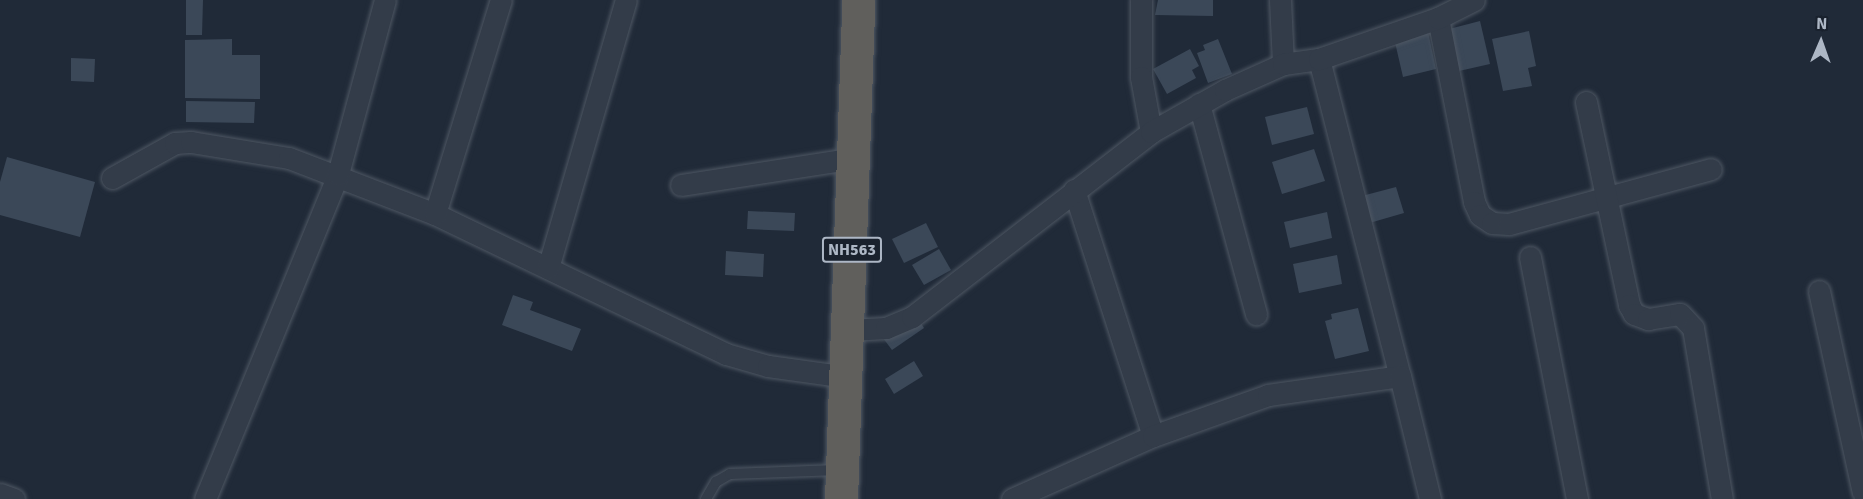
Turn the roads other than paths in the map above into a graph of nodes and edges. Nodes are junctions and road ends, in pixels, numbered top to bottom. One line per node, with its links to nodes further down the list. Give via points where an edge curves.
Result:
1 (385, 0): 16 (street)
2 (501, 0): 21 (street)
3 (626, 0): 23 (street)
4 (858, 0): 14 (highway, NH563)
5 (1141, 0): 13 (street, via 1141,77)
6 (1280, 0): 10 (street)
7 (1474, 0): 8 (street)
8 (1438, 18): 9 (street); 20 (street, via 1474,202 1480,215 1492,223 1509,224)
9 (1319, 59): 10 (street); 28 (street)
10 (1282, 64): 12 (street)
11 (1586, 102): 20 (street)
12 (1199, 104): 13 (street); 25 (street)
13 (1151, 132): 19 (street)
14 (855, 158): 18 (street); 26 (highway, NH563)
15 (1711, 169): 20 (street)
16 (338, 174): 17 (street, via 289,158 191,142 160,148); 21 (street); 34 (street)
17 (112, 178)
18 (681, 185)
19 (1074, 190): 26 (street, via 902,323); 29 (street)
20 (1607, 197): 39 (street, via 1634,314 1648,319 1680,314 1693,328)
21 (435, 214): 23 (street)
22 (1530, 257): 38 (street)
23 (548, 268): 27 (street, via 726,354 768,366)
24 (1819, 291): 31 (street)
25 (1256, 314)
26 (849, 330): 27 (highway, NH563)
27 (847, 376): 30 (highway, NH563)
28 (1400, 376): 29 (street, via 1268,394); 37 (street)
29 (1153, 436): 36 (street)
30 (842, 484): 35 (lane, via 730,474 717,482)
31 (1863, 492)
32 (0, 494): 33 (street)
33 (14, 499)
34 (205, 499)
35 (706, 499)
36 (1012, 499)
37 (1430, 499)
38 (1577, 499)
39 (1722, 499)

